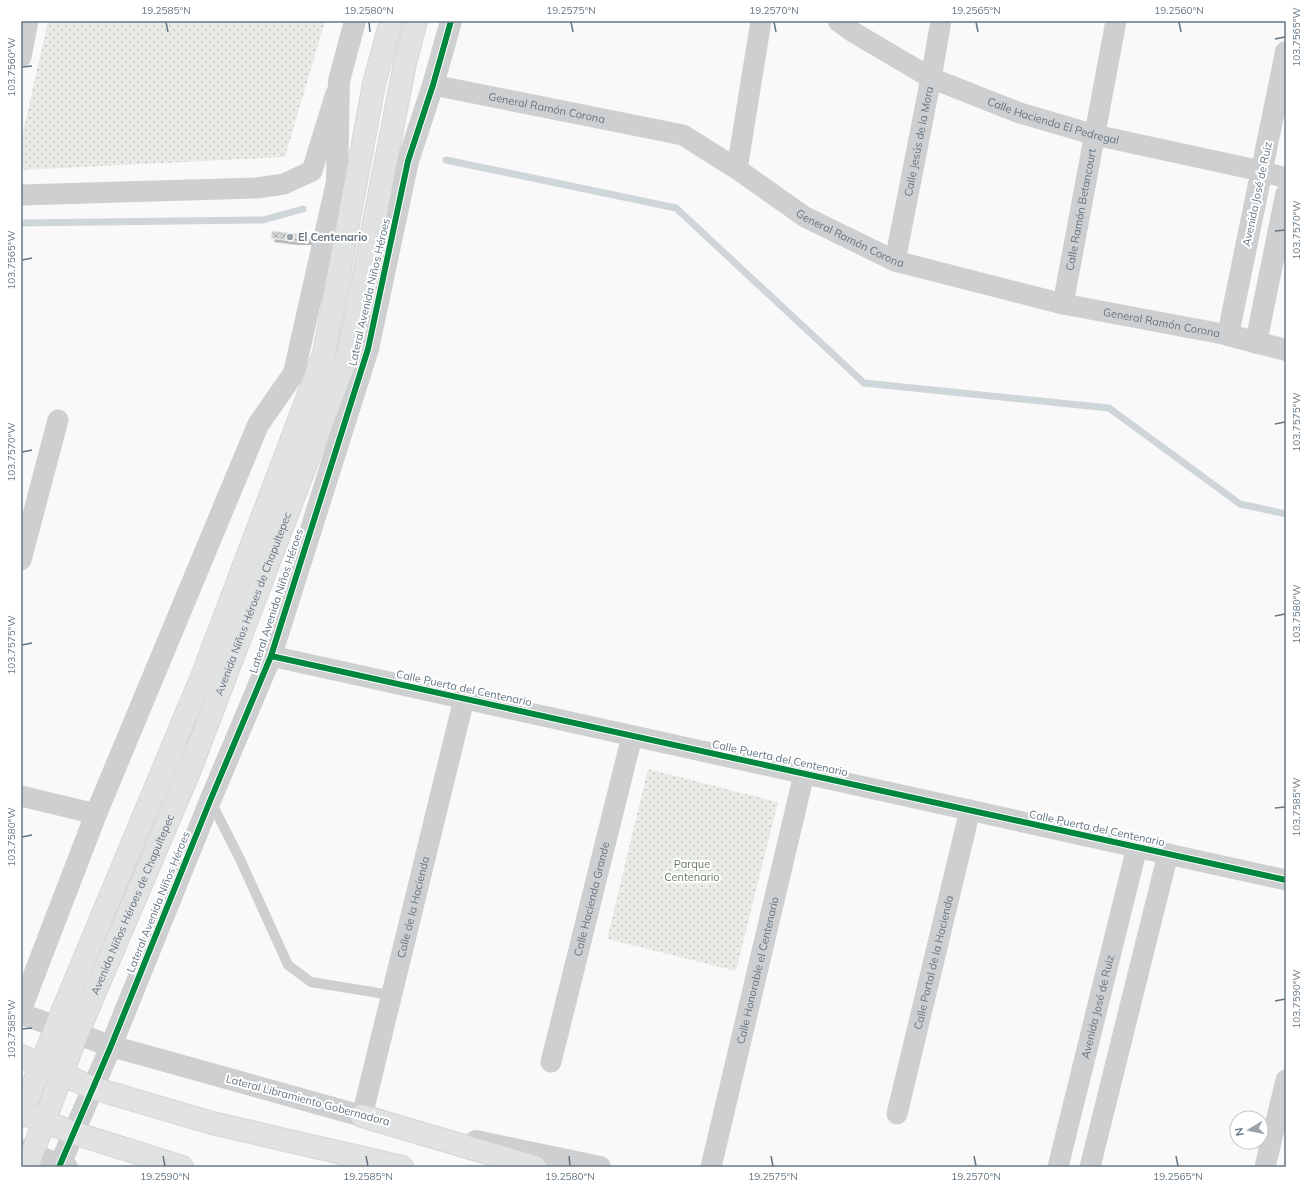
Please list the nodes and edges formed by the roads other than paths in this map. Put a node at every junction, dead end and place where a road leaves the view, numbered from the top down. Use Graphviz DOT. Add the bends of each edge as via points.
graph roads {
  1 [pos="28,21"];
  2 [pos="355,21"];
  3 [pos="391,21"];
  4 [pos="416,21"];
  5 [pos="451,21"];
  6 [pos="761,21"];
  7 [pos="838,21"];
  8 [pos="940,21"];
  9 [pos="1116,21"];
  10 [pos="1286,52"];
  11 [pos="21,57"];
  12 [pos="931,78"];
  13 [pos="339,81"];
  14 [pos="433,85"];
  15 [pos="1095,135"];
  16 [pos="736,169"];
  17 [pos="1262,171"];
  18 [pos="1286,178"];
  19 [pos="21,195"];
  20 [pos="1286,195"];
  21 [pos="895,261"];
  22 [pos="1062,304"];
  23 [pos="1228,335"];
  24 [pos="1256,343"];
  25 [pos="1286,350"];
  26 [pos="58,420"];
  27 [pos="21,560"];
  28 [pos="270,656"];
  29 [pos="464,699"];
  30 [pos="632,736"];
  31 [pos="804,774"];
  32 [pos="21,796"];
  33 [pos="210,801"];
  34 [pos="970,810"];
  35 [pos="96,814"];
  36 [pos="1137,847"];
  37 [pos="1168,854"];
  38 [pos="1286,880"];
  39 [pos="391,996"];
  40 [pos="21,1009"];
  41 [pos="21,1014"];
  42 [pos="56,1027"];
  43 [pos="77,1034"];
  44 [pos="111,1046"];
  45 [pos="21,1056"];
  46 [pos="551,1062"];
  47 [pos="41,1065"];
  48 [pos="62,1074"];
  49 [pos="1286,1080"];
  50 [pos="93,1088"];
  51 [pos="21,1113"];
  52 [pos="897,1114"];
  53 [pos="362,1116"];
  54 [pos="45,1121"];
  55 [pos="74,1133"];
  56 [pos="27,1157"];
  57 [pos="62,1166"];
  58 [pos="182,1167"];
  59 [pos="402,1167"];
  60 [pos="535,1167"];
  61 [pos="600,1167"];
  62 [pos="711,1167"];
  63 [pos="1058,1167"];
  64 [pos="1090,1167"];
  65 [pos="1265,1167"];
  1 -- 11 [label="street"];
  2 -- 13 [label="street"];
  3 -- 42 [label="main road, Avenida Niños Héroes de Chapultepec" via="374,84 324,354 203,674"];
  4 -- 43 [label="main road, Avenida Niños Héroes de Chapultepec" via="405,63 349,352 189,772"];
  5 -- 14 [label="street, Lateral Avenida Niños Héroes"];
  6 -- 16 [label="street"];
  7 -- 12 [label="street, Calle Hacienda El Pedregal"];
  8 -- 12 [label="street, Calle Jesús de la Mora"];
  9 -- 15 [label="street, Calle Ramón Betancourt"];
  10 -- 17 [label="street, Avenida José de Ruiz"];
  12 -- 15 [label="street, Calle Hacienda El Pedregal" via="1017,112"];
  12 -- 21 [label="street, Calle Jesús de la Mora"];
  13 -- 19 [label="street" via="312,171 284,184 257,188"];
  13 -- 35 [label="street" via="337,182 294,373 258,425"];
  14 -- 16 [label="street, General Ramón Corona" via="683,135"];
  14 -- 28 [label="street, Lateral Avenida Niños Héroes" via="408,161 368,349"];
  15 -- 17 [label="street, Calle Hacienda El Pedregal"];
  15 -- 22 [label="street, Calle Ramón Betancourt"];
  16 -- 21 [label="street, General Ramón Corona" via="805,217"];
  17 -- 18 [label="street, Calle Hacienda El Pedregal"];
  17 -- 23 [label="street, Avenida José de Ruiz"];
  20 -- 24 [label="street"];
  21 -- 22 [label="street, General Ramón Corona"];
  22 -- 23 [label="street, General Ramón Corona"];
  23 -- 24 [label="street, General Ramón Corona"];
  24 -- 25 [label="street, General Ramón Corona"];
  26 -- 27 [label="street"];
  28 -- 29 [label="street, Calle Puerta del Centenario"];
  28 -- 33 [label="street, Lateral Avenida Niños Héroes"];
  29 -- 30 [label="street, Calle Puerta del Centenario"];
  29 -- 39 [label="street, Calle de la Hacienda"];
  30 -- 31 [label="street, Calle Puerta del Centenario"];
  30 -- 46 [label="street, Calle Hacienda Grande"];
  31 -- 34 [label="street, Calle Puerta del Centenario"];
  31 -- 62 [label="street, Calle Honorable el Centenario"];
  32 -- 35 [label="street"];
  33 -- 39 [label="lane" via="240,859 288,965 310,982"];
  33 -- 44 [label="street, Lateral Avenida Niños Héroes"];
  34 -- 36 [label="street, Calle Puerta del Centenario"];
  34 -- 52 [label="street, Calle Portal de la Hacienda"];
  35 -- 40 [label="street"];
  36 -- 37 [label="street, Calle Puerta del Centenario"];
  36 -- 63 [label="street, Avenida José de Ruiz"];
  37 -- 38 [label="street, Calle Puerta del Centenario"];
  37 -- 64 [label="street"];
  39 -- 53 [label="street, Calle de la Hacienda"];
  41 -- 42 [label="street, Lateral Libramiento Gobernadora"];
  42 -- 43 [label="street, Lateral Libramiento Gobernadora"];
  42 -- 47 [label="main road, Avenida Niños Héroes de Chapultepec"];
  43 -- 44 [label="street, Lateral Libramiento Gobernadora"];
  43 -- 48 [label="main road, Avenida Niños Héroes de Chapultepec"];
  44 -- 50 [label="street, Lateral Avenida Niños Héroes"];
  44 -- 53 [label="street, Lateral Libramiento Gobernadora"];
  45 -- 47 [label="main road"];
  47 -- 48 [label="main road"];
  47 -- 51 [label="main road, Avenida Niños Héroes de Chapultepec"];
  48 -- 50 [label="main road"];
  48 -- 54 [label="main road, Avenida Niños Héroes de Chapultepec"];
  49 -- 65 [label="street"];
  50 -- 55 [label="street, Lateral Avenida Niños Héroes"];
  50 -- 59 [label="main road" via="212,1123"];
  51 -- 54 [label="main road"];
  53 -- 60 [label="main road"];
  53 -- 61 [label="street, Lateral Libramiento Gobernadora"];
  54 -- 55 [label="main road"];
  54 -- 56 [label="main road, Avenida Niños Héroes de Chapultepec"];
  55 -- 57 [label="street, Lateral Avenida Niños Héroes"];
  55 -- 58 [label="main road"];
  56 -- 57 [label="street"];
}
